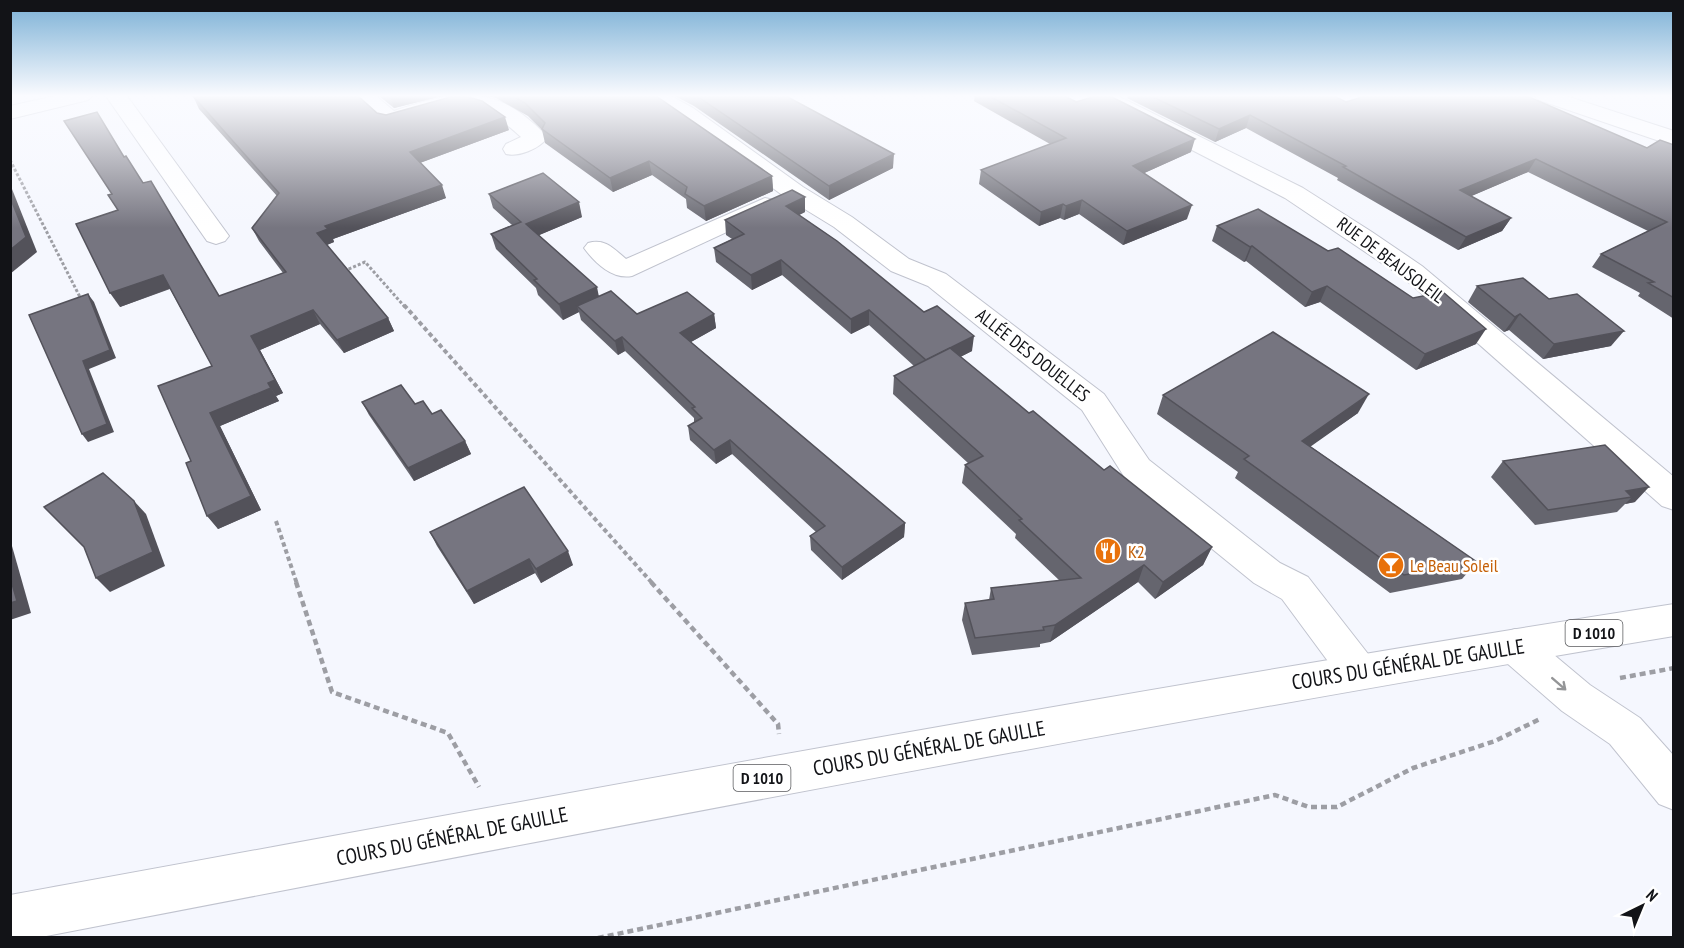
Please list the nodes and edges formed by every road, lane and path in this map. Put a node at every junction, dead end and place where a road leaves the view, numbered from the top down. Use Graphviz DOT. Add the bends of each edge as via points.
graph roads {
  1 [pos="148,140"];
  2 [pos="532,140"];
  3 [pos="723,140"];
  4 [pos="1190,140"];
  5 [pos="514,149"];
  6 [pos="10,160"];
  7 [pos="794,192"];
  8 [pos="216,236"];
  9 [pos="597,248"];
  10 [pos="343,271"];
  11 [pos="86,308"];
  12 [pos="1674,497"];
  13 [pos="276,522"];
  14 [pos="1674,620"];
  15 [pos="1515,646"];
  16 [pos="1674,668"];
  17 [pos="1358,671"];
  18 [pos="1576,698"];
  19 [pos="782,774"];
  20 [pos="1674,789"];
  21 [pos="502,827"];
  22 [pos="10,919"];
  23 [pos="598,938"];
  1 -- 8 [label="street"];
  2 -- 5 [label="street"];
  3 -- 7 [label="street, ALLÉE DES DOUELLES"];
  4 -- 12 [label="street, RUE DE BEAUSOLEIL" via="1294,193 1413,272"];
  6 -- 11 [label="path"];
  7 -- 9 [label="street" via="623,270"];
  7 -- 17 [label="street, ALLÉE DES DOUELLES" via="843,222 900,265 937,280 1093,402 1137,469 1267,573 1295,588"];
  10 -- 19 [label="path" via="365,262 778,724"];
  13 -- 21 [label="path" via="332,692 448,733"];
  14 -- 15 [label="street, COURS DU GÉNÉRAL DE GAULLE / D 1010"];
  15 -- 17 [label="street, COURS DU GÉNÉRAL DE GAULLE / D 1010"];
  15 -- 18 [label="street, one-way"];
  16 -- 18 [label="path" via="1605,681"];
  17 -- 19 [label="street, COURS DU GÉNÉRAL DE GAULLE / D 1010"];
  18 -- 20 [label="street" via="1625,731"];
  18 -- 23 [label="path" via="1495,741 1413,768 1337,807 1309,807 1275,795"];
  19 -- 21 [label="street, COURS DU GÉNÉRAL DE GAULLE / D 1010"];
  21 -- 22 [label="street, COURS DU GÉNÉRAL DE GAULLE / D 1010"];
}
